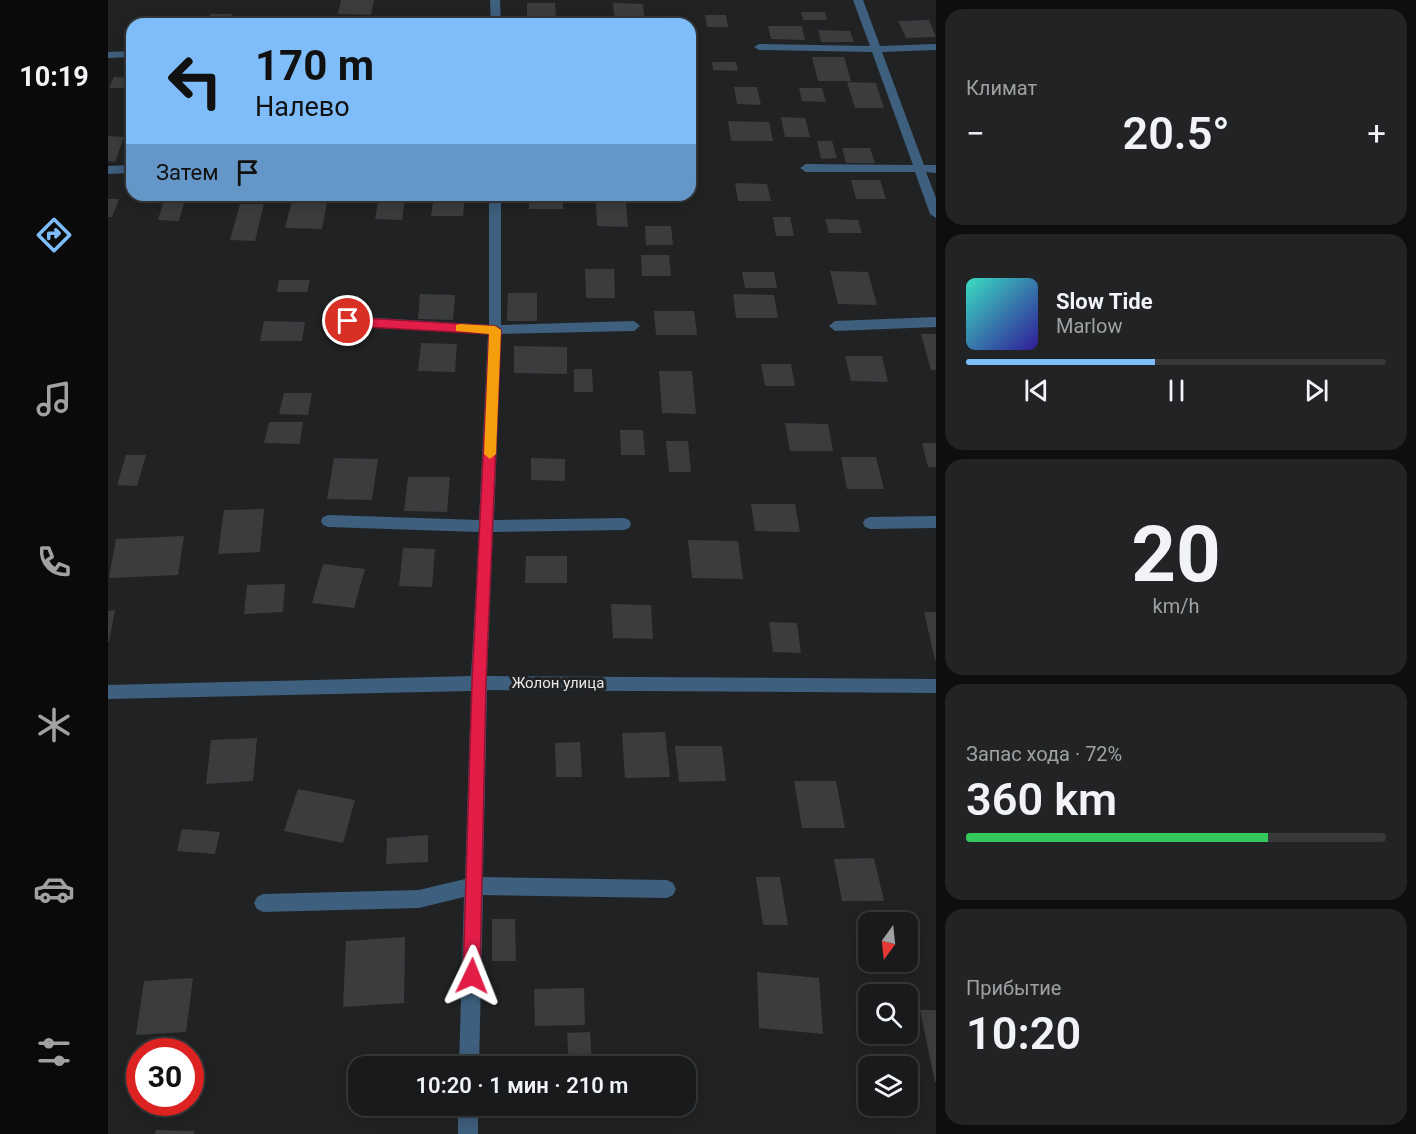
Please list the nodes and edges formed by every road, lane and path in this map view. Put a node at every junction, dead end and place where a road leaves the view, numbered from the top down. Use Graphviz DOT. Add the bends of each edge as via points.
graph roads {
  1 [pos="495,0"];
  2 [pos="858,0"];
  3 [pos="496,18"];
  4 [pos="759,47"];
  5 [pos="936,47"];
  6 [pos="876,49"];
  7 [pos="126,54"];
  8 [pos="108,55"];
  9 [pos="806,168"];
  10 [pos="919,168"];
  11 [pos="126,169"];
  12 [pos="936,169"];
  13 [pos="108,170"];
  14 [pos="495,201"];
  15 [pos="936,214"];
  16 [pos="348,321"];
  17 [pos="936,322"];
  18 [pos="634,326"];
  19 [pos="835,326"];
  20 [pos="495,330"];
  21 [pos="328,521"];
  22 [pos="936,522"];
  23 [pos="870,523"];
  24 [pos="624,524"];
  25 [pos="487,526"];
  26 [pos="479,682"];
  27 [pos="936,686"];
  28 [pos="108,692"];
  29 [pos="474,886"];
  30 [pos="667,889"];
  31 [pos="263,903"];
  32 [pos="469,1056"];
  33 [pos="468,1116"];
  34 [pos="468,1134"];
  1 -- 3 [label="street"];
  2 -- 6 [label="street"];
  4 -- 6 [label="street"];
  5 -- 6 [label="street"];
  6 -- 10 [label="street"];
  7 -- 8 [label="street"];
  9 -- 10 [label="street"];
  10 -- 12 [label="street"];
  10 -- 15 [label="street"];
  11 -- 13 [label="street"];
  14 -- 20 [label="street"];
  16 -- 20 [label="street"];
  17 -- 19 [label="street"];
  18 -- 20 [label="street"];
  20 -- 25 [label="street"];
  21 -- 25 [label="street"];
  22 -- 23 [label="street"];
  24 -- 25 [label="street"];
  25 -- 26 [label="street"];
  26 -- 27 [label="street, Жолон улица"];
  26 -- 28 [label="street, Жолон улица"];
  26 -- 29 [label="street"];
  29 -- 30 [label="street"];
  29 -- 31 [label="street" via="419,899"];
  29 -- 32 [label="street"];
  33 -- 34 [label="street"];
}
